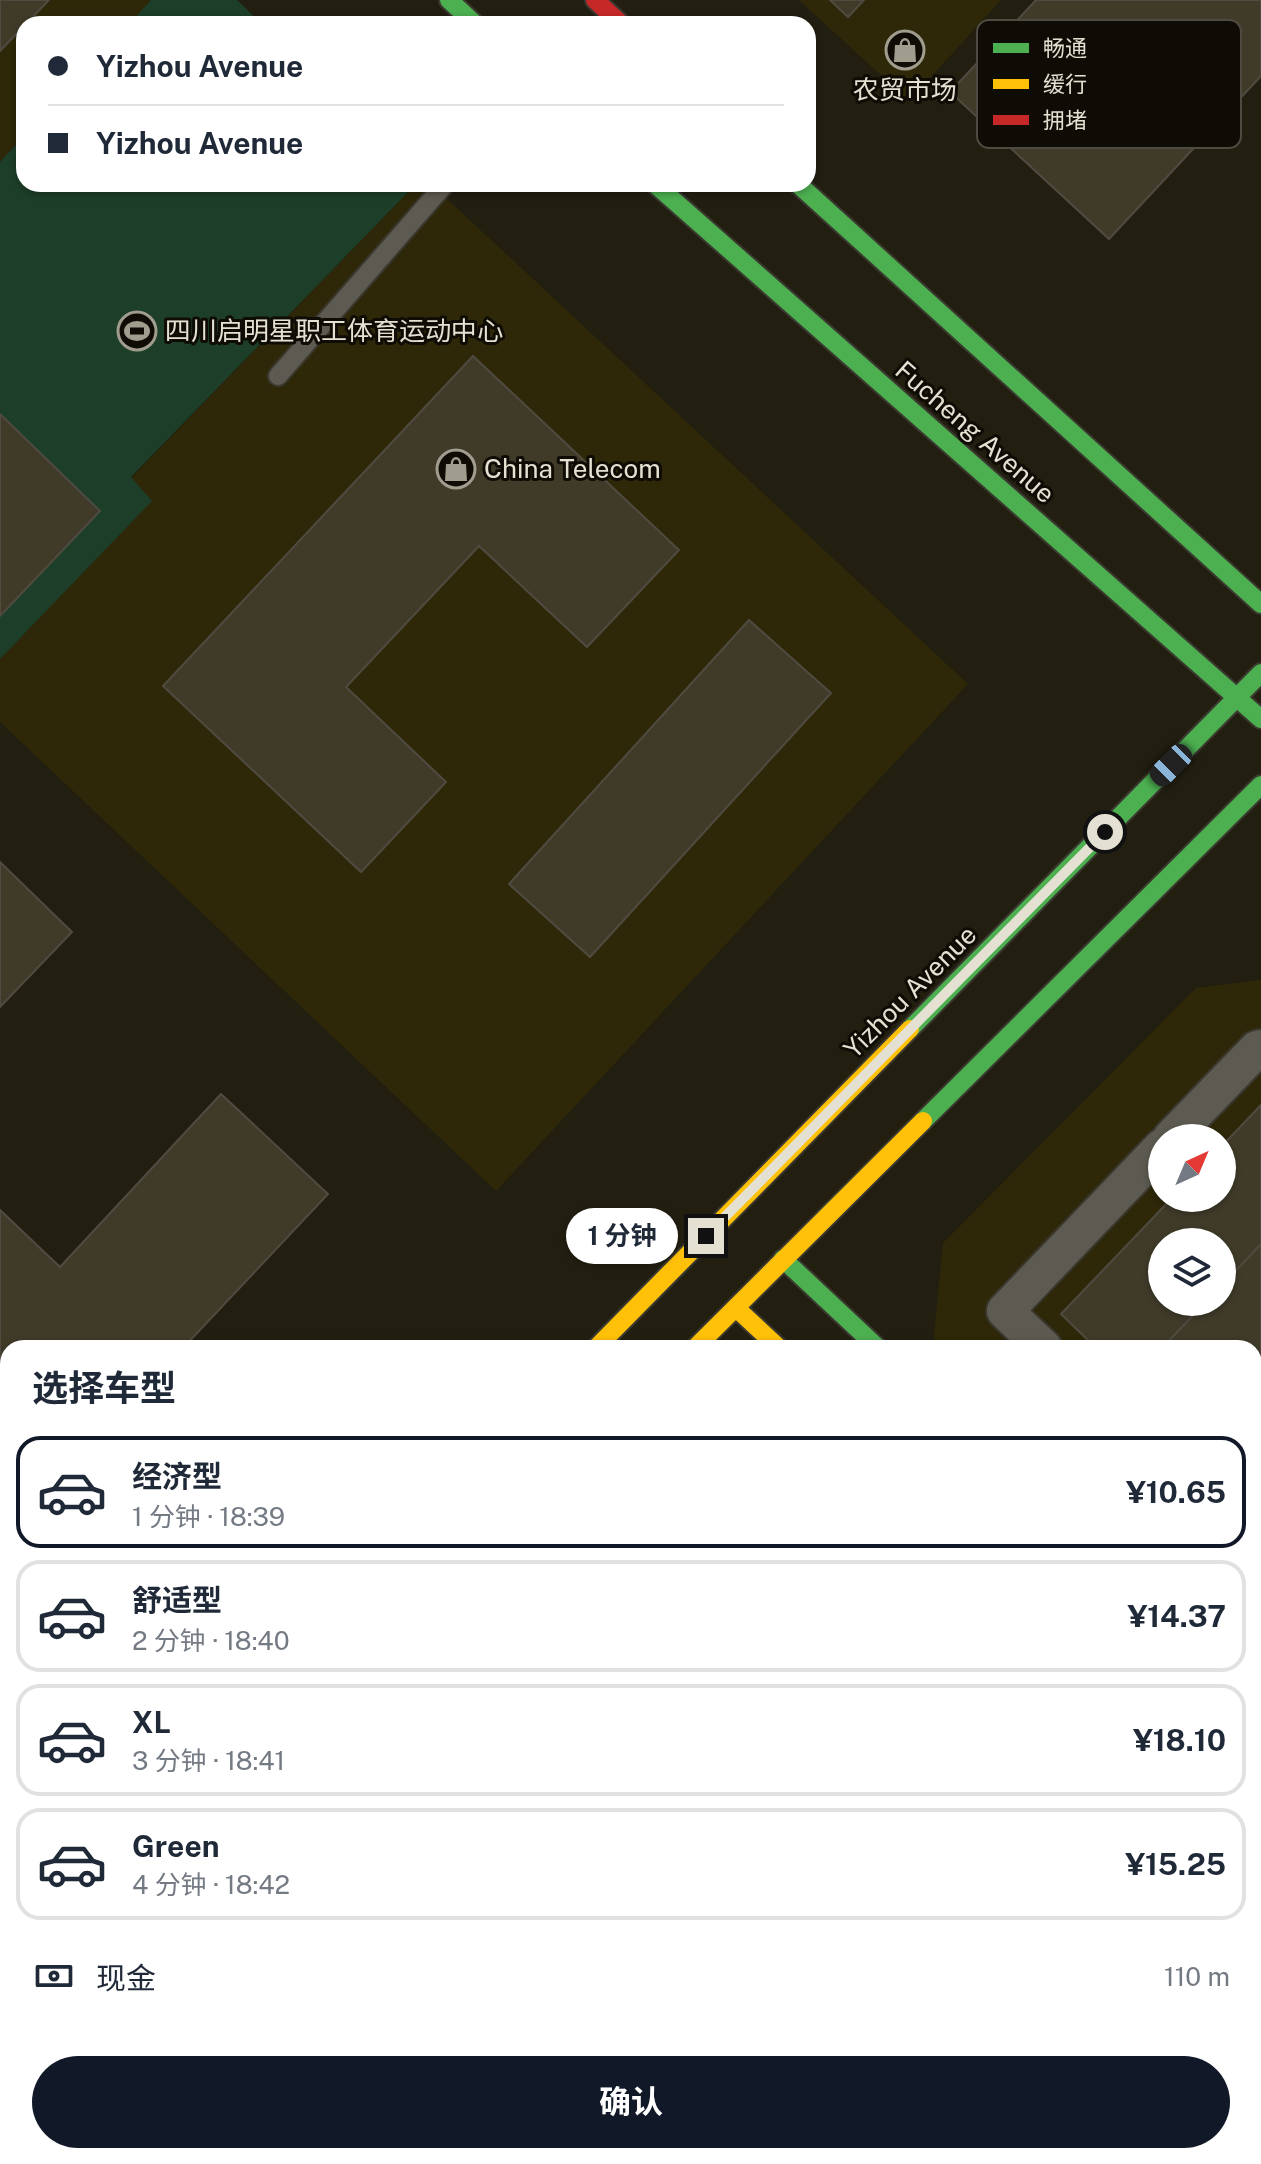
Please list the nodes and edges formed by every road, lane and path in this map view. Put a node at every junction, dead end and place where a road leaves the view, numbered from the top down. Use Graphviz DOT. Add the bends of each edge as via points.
graph roads {
  1 [pos="449,0"];
  2 [pos="595,0"];
  3 [pos="466,16"];
  4 [pos="612,16"];
  5 [pos="438,192"];
  6 [pos="664,192"];
  7 [pos="807,192"];
  8 [pos="278,376"];
  9 [pos="1261,604"];
  10 [pos="1261,673"];
  11 [pos="1237,698"];
  12 [pos="1261,719"];
  13 [pos="1261,785"];
  14 [pos="1261,1048"];
  15 [pos="1185,1124"];
  16 [pos="1148,1162"];
  17 [pos="783,1259"];
  18 [pos="736,1308"];
  19 [pos="604,1340"];
  20 [pos="703,1340"];
  21 [pos="770,1340"];
  22 [pos="869,1340"];
  23 [pos="1036,1340"];
  1 -- 3 [label="main road"];
  2 -- 4 [label="main road"];
  5 -- 8 [label="lane"];
  6 -- 11 [label="main road, Fucheng Avenue"];
  7 -- 9 [label="main road"];
  10 -- 11 [label="main road, Yizhou Avenue"];
  11 -- 12 [label="main road, Fucheng Avenue"];
  11 -- 19 [label="main road, Yizhou Avenue"];
  13 -- 17 [label="main road"];
  14 -- 15 [label="street"];
  16 -- 23 [label="street" via="1005,1311"];
  17 -- 18 [label="main road"];
  17 -- 22 [label="main road"];
  18 -- 20 [label="main road"];
  18 -- 21 [label="main road"];
}
